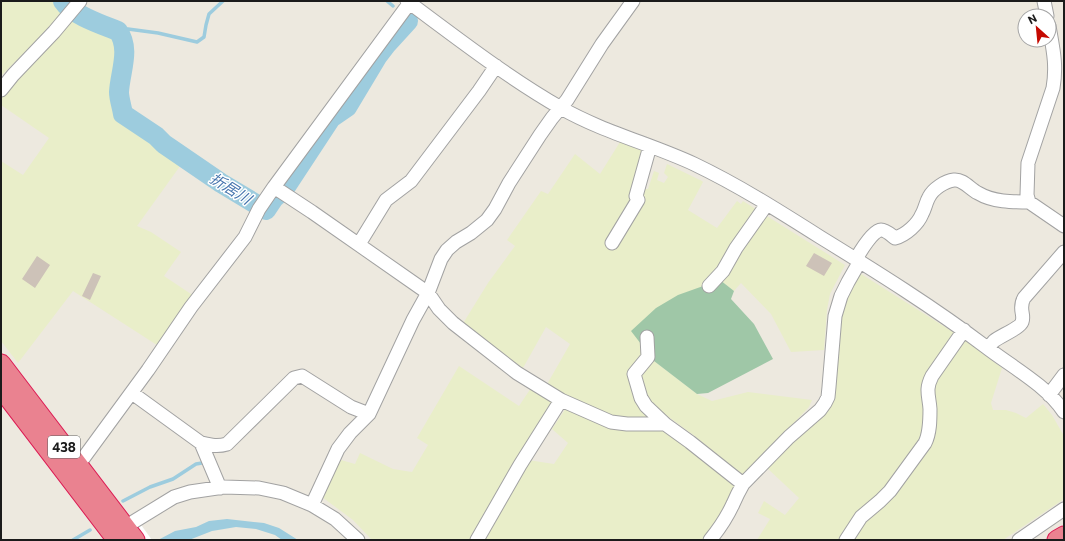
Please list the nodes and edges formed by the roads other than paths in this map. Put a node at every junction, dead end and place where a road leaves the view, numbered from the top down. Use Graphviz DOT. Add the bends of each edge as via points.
graph roads {
  1 [pos="633,1"];
  2 [pos="409,2"];
  3 [pos="75,7"];
  4 [pos="1053,48"];
  5 [pos="496,66"];
  6 [pos="1,90"];
  7 [pos="561,108"];
  8 [pos="650,146"];
  9 [pos="279,190"];
  10 [pos="1029,202"];
  11 [pos="768,204"];
  12 [pos="1064,226"];
  13 [pos="612,243"];
  14 [pos="359,244"];
  15 [pos="1064,252"];
  16 [pos="858,260"];
  17 [pos="709,286"];
  18 [pos="428,293"];
  19 [pos="964,330"];
  20 [pos="647,338"];
  21 [pos="988,348"];
  22 [pos="1,364"];
  23 [pos="1064,375"];
  24 [pos="1,388"];
  25 [pos="132,393"];
  26 [pos="1049,395"];
  27 [pos="561,400"];
  28 [pos="1064,412"];
  29 [pos="369,414"];
  30 [pos="665,424"];
  31 [pos="201,443"];
  32 [pos="74,472"];
  33 [pos="743,484"];
  34 [pos="220,488"];
  35 [pos="312,505"];
  36 [pos="1064,509"];
  37 [pos="120,536"];
  38 [pos="1064,536"];
  39 [pos="358,540"];
  40 [pos="477,540"];
  41 [pos="710,540"];
  42 [pos="846,540"];
  43 [pos="1019,540"];
  44 [pos="1058,540"];
  1 -- 7 [label="street"];
  2 -- 5 [label="street"];
  2 -- 9 [label="street"];
  3 -- 6 [label="street"];
  4 -- 10 [label="street" via="1055,61 1053,88 1028,163"];
  5 -- 7 [label="street"];
  5 -- 14 [label="street" via="411,181 386,200"];
  7 -- 8 [label="street" via="584,120"];
  7 -- 18 [label="street" via="540,134 487,220 447,250"];
  8 -- 11 [label="street" via="694,164"];
  8 -- 13 [label="street" via="636,196 638,200"];
  9 -- 14 [label="street"];
  9 -- 25 [label="street" via="260,207 245,237 191,307"];
  10 -- 12 [label="street"];
  10 -- 16 [label="street" via="988,197 962,181 947,182 933,190 922,216 907,233 895,238 880,230 873,235"];
  11 -- 16 [label="street"];
  11 -- 17 [label="street" via="736,248 723,271"];
  14 -- 18 [label="street"];
  15 -- 21 [label="street" via="1021,302 1022,322 1019,326 1002,335"];
  16 -- 19 [label="street"];
  16 -- 33 [label="street" via="841,296 835,316 828,397 825,403"];
  18 -- 27 [label="street" via="452,323 517,373"];
  18 -- 29 [label="street"];
  19 -- 21 [label="street"];
  19 -- 42 [label="street" via="929,382 929,436 890,491 862,517"];
  20 -- 30 [label="street" via="648,357 634,374 641,398"];
  21 -- 26 [label="street"];
  22 -- 32 [label="highway, 438"];
  23 -- 26 [label="street"];
  24 -- 32 [label="highway, 438"];
  25 -- 31 [label="street"];
  25 -- 32 [label="street"];
  26 -- 28 [label="street"];
  27 -- 30 [label="street" via="610,422"];
  27 -- 40 [label="street"];
  29 -- 31 [label="street" via="351,407 299,376 227,444 211,446"];
  29 -- 35 [label="street" via="338,449"];
  30 -- 33 [label="street"];
  31 -- 34 [label="street"];
  32 -- 37 [label="highway, 438"];
  33 -- 41 [label="street"];
  34 -- 35 [label="street" via="259,488 283,493"];
  34 -- 37 [label="street" via="174,497"];
  35 -- 39 [label="street" via="335,519"];
  36 -- 43 [label="street"];
  38 -- 44 [label="highway"];
}
